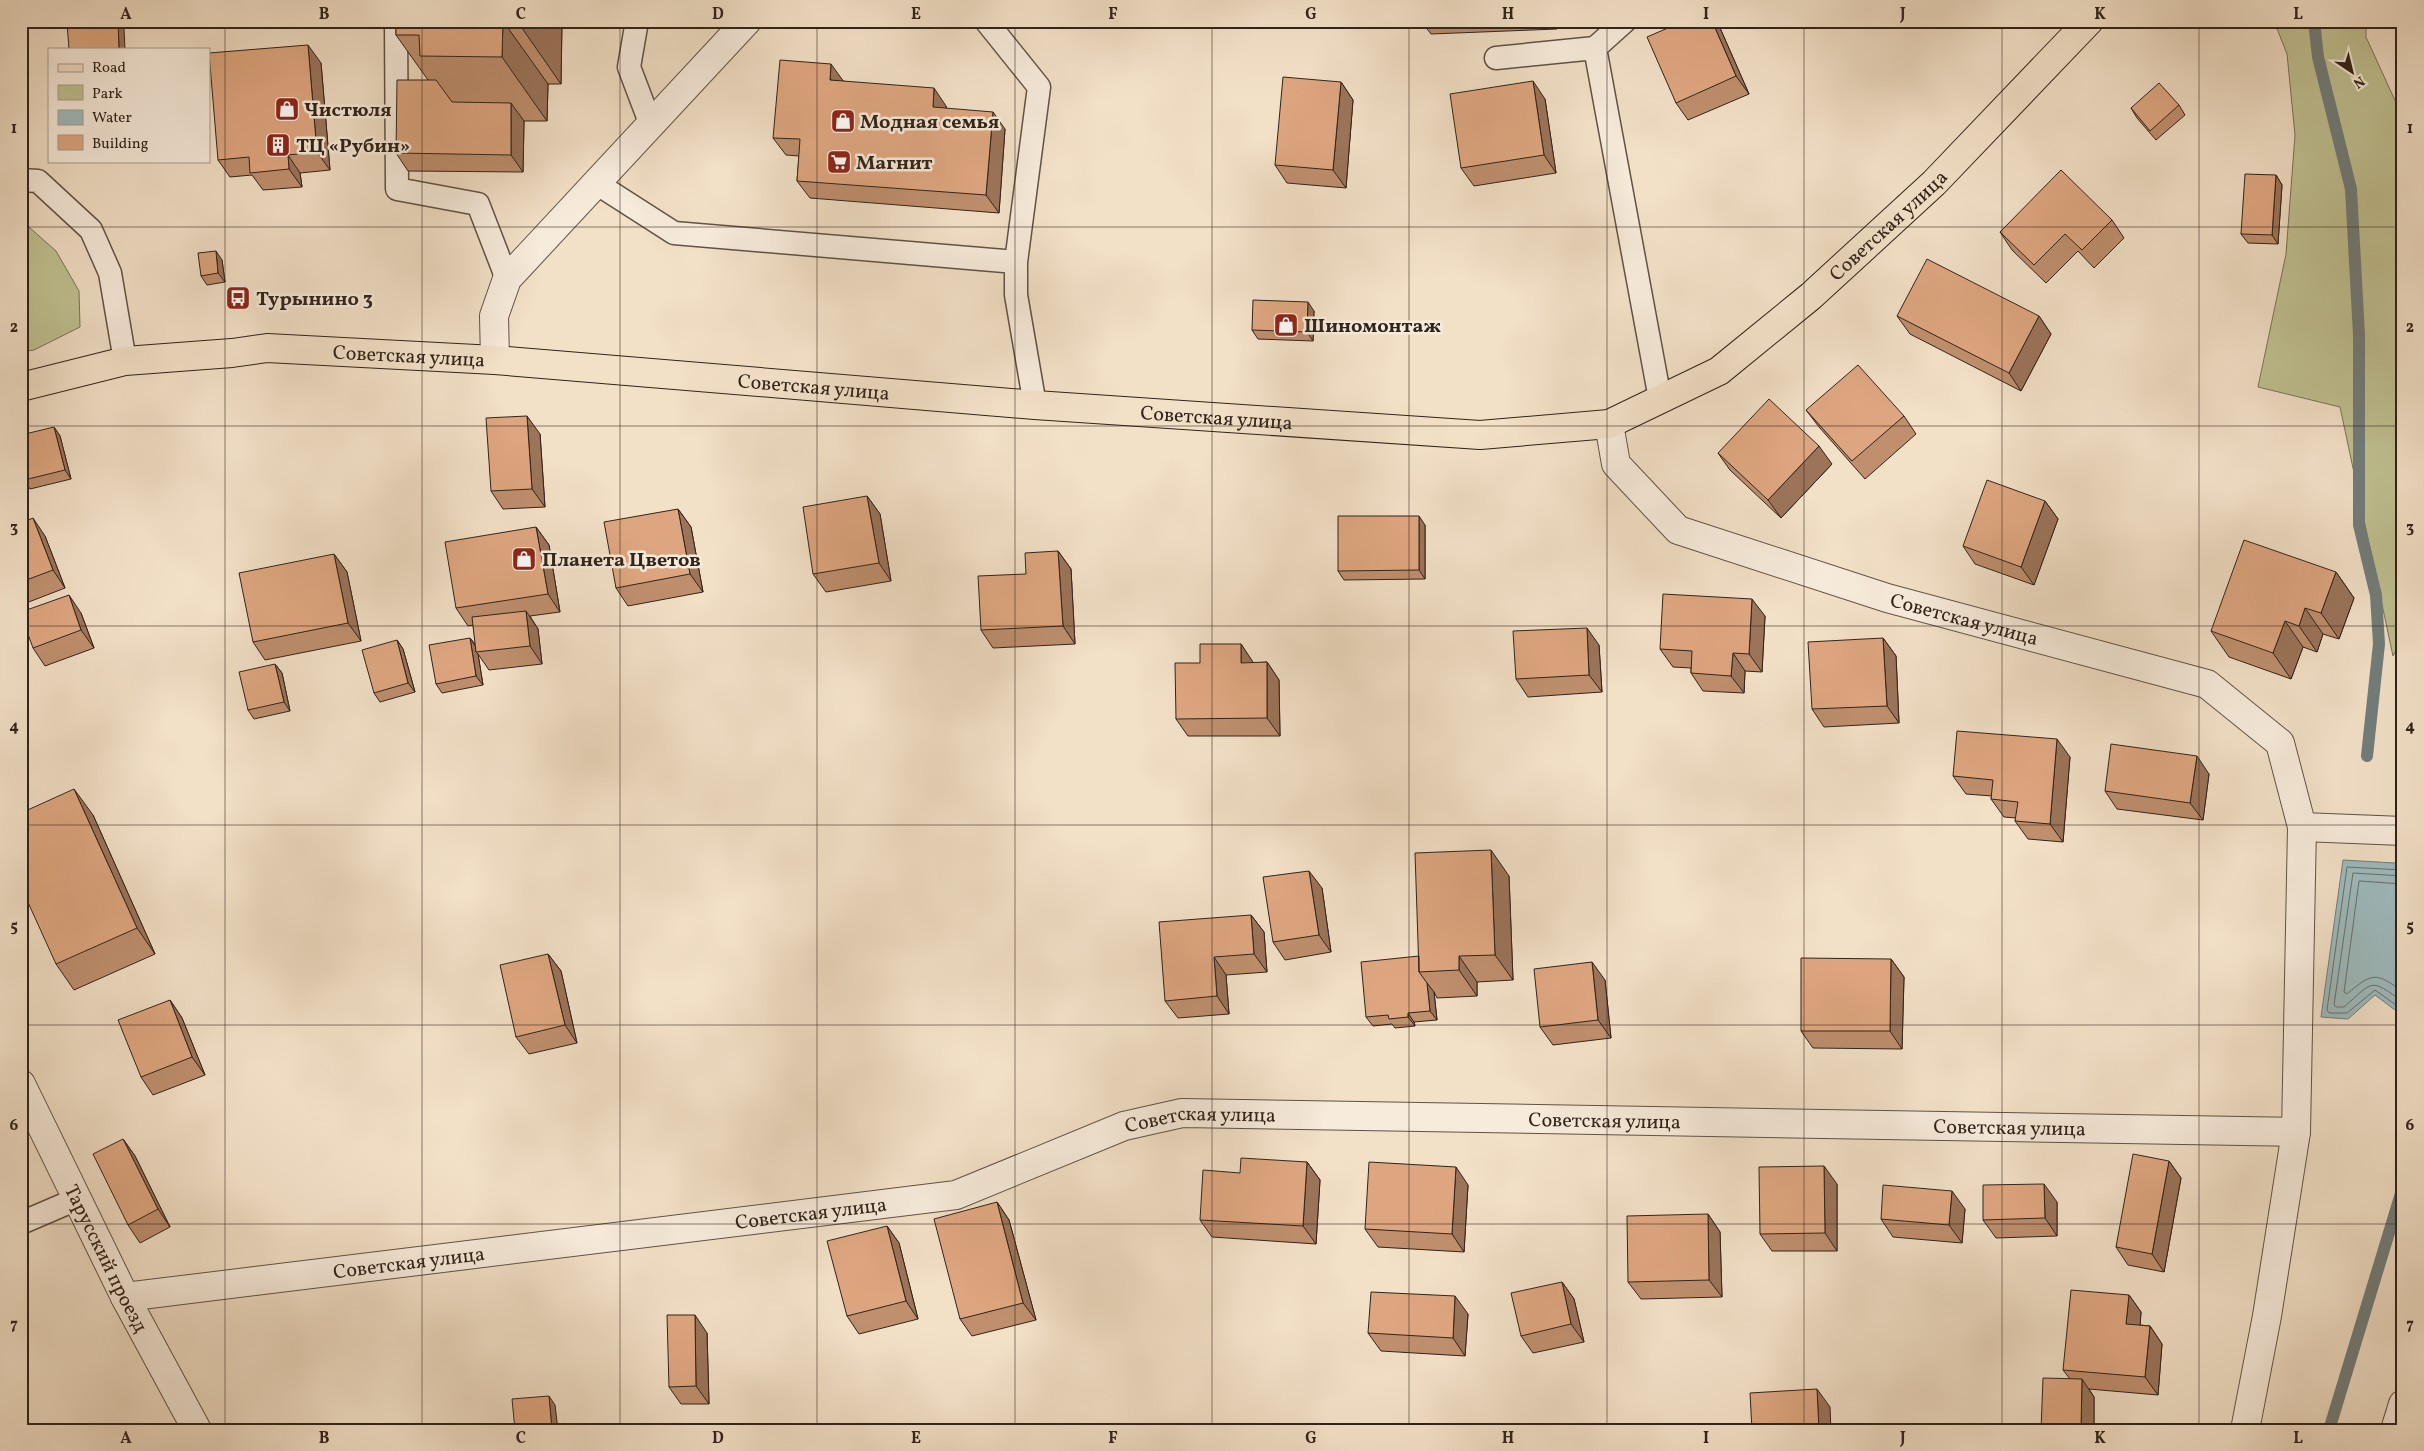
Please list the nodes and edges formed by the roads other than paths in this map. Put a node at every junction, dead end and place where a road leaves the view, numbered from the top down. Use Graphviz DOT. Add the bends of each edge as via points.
graph roads {
  1 [pos="396,21"];
  2 [pos="637,21"];
  3 [pos="747,21"];
  4 [pos="986,21"];
  5 [pos="1625,21"];
  6 [pos="2077,26"];
  7 [pos="1595,48"];
  8 [pos="1496,58"];
  9 [pos="651,125"];
  10 [pos="21,180"];
  11 [pos="596,183"];
  12 [pos="1016,262"];
  13 [pos="507,279"];
  14 [pos="495,360"];
  15 [pos="125,361"];
  16 [pos="21,387"];
  17 [pos="1660,400"];
  18 [pos="1034,406"];
  19 [pos="1609,424"];
  20 [pos="2302,827"];
  21 [pos="2403,831"];
  22 [pos="21,1084"];
  23 [pos="2296,1132"];
  24 [pos="78,1199"];
  25 [pos="21,1223"];
  26 [pos="125,1297"];
  27 [pos="2403,1404"];
  28 [pos="197,1430"];
  29 [pos="2245,1430"];
  30 [pos="2395,1430"];
  1 -- 13 [label="lane" via="397,190 478,204"];
  2 -- 9 [label="lane" via="629,67"];
  3 -- 9 [label="street"];
  4 -- 12 [label="lane" via="1039,87"];
  5 -- 7 [label="lane"];
  6 -- 17 [label="main road, Советская улица" via="1934,183 1811,296 1719,371"];
  7 -- 8 [label="lane"];
  7 -- 17 [label="lane"];
  9 -- 11 [label="street"];
  10 -- 15 [label="lane" via="38,181 91,230 110,273"];
  11 -- 12 [label="lane" via="674,233"];
  11 -- 13 [label="street"];
  12 -- 18 [label="lane" via="1016,295"];
  13 -- 14 [label="street" via="494,316"];
  14 -- 15 [label="main road, Советская улица" via="267,348"];
  14 -- 18 [label="main road, Советская улица"];
  15 -- 16 [label="main road, Советская улица"];
  17 -- 19 [label="main road, Советская улица"];
  18 -- 19 [label="main road, Советская улица" via="1480,435"];
  19 -- 20 [label="street, Советская улица" via="1616,464 1678,530 1887,598 2207,684 2280,742"];
  20 -- 21 [label="street"];
  20 -- 23 [label="street, Советская улица"];
  22 -- 24 [label="street, Тарусский проезд"];
  23 -- 26 [label="street, Советская улица" via="1182,1113 1124,1126 956,1195"];
  23 -- 29 [label="street, Советская улица"];
  24 -- 25 [label="lane"];
  24 -- 26 [label="street, Тарусский проезд"];
  26 -- 28 [label="street, Тарусский проезд"];
  27 -- 30 [label="street"];
}
